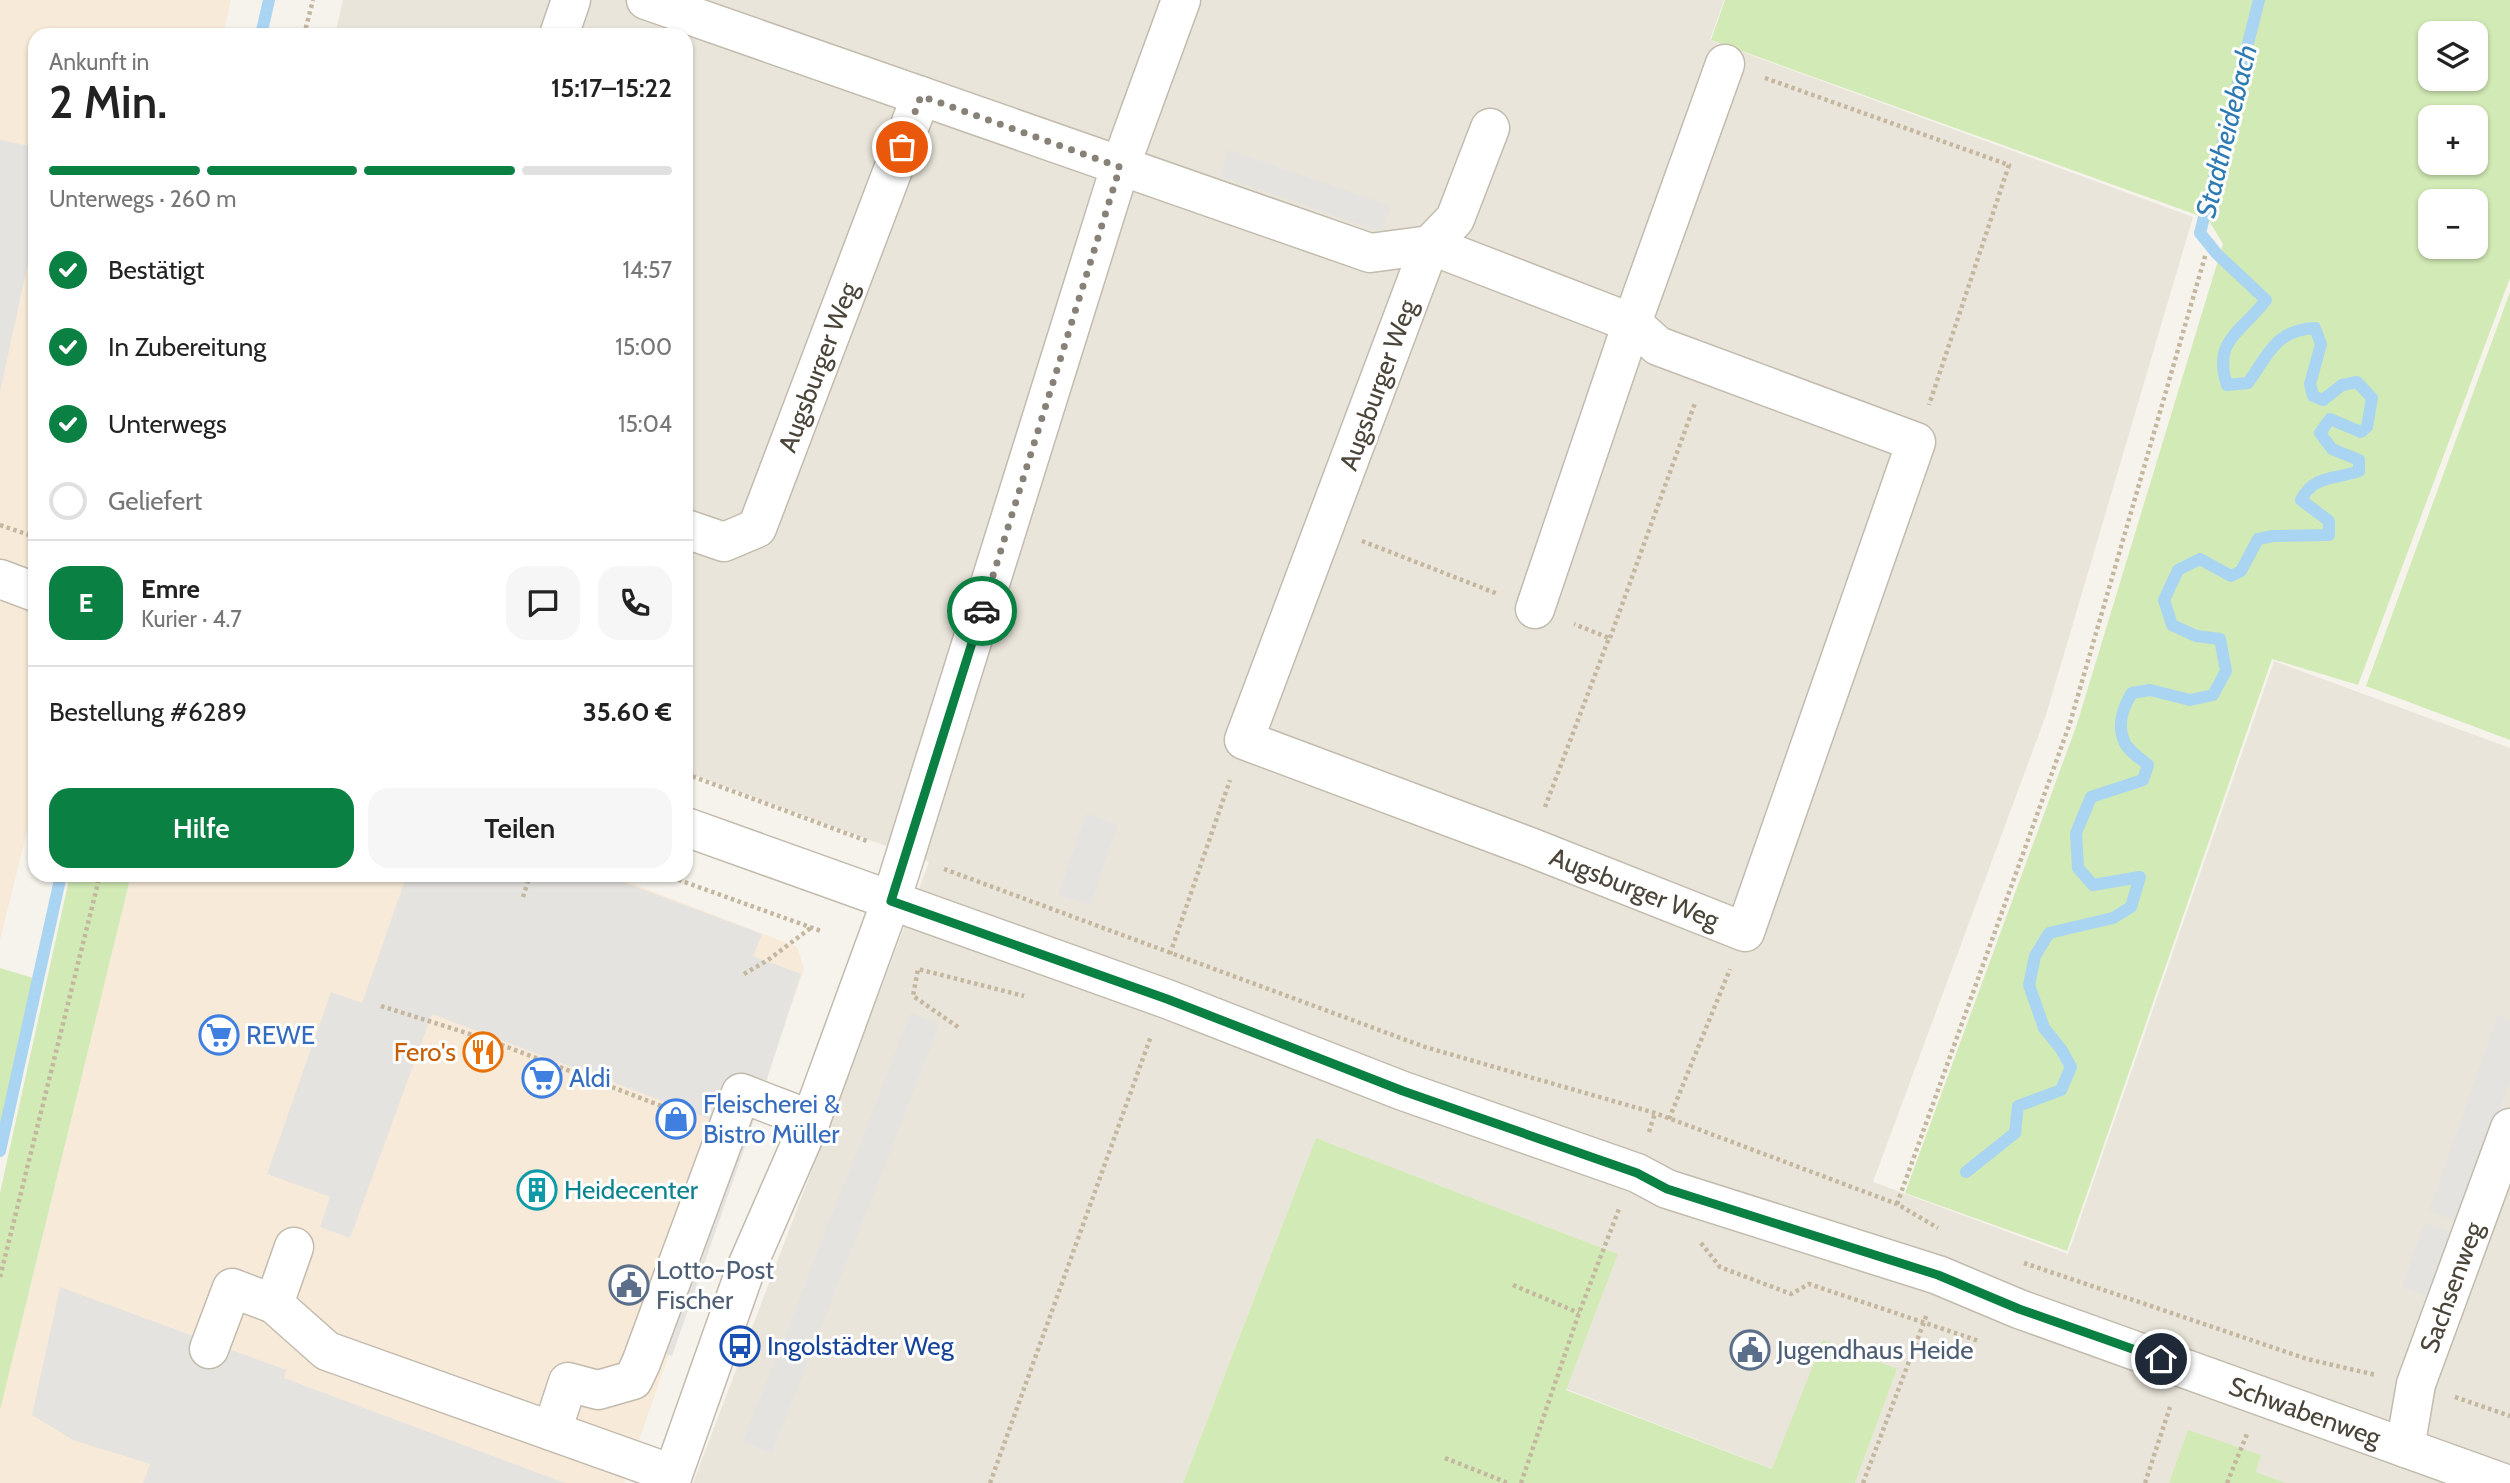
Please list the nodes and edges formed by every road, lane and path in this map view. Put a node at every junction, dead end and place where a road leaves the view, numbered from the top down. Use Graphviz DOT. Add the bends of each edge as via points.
graph roads {
  1 [pos="313,0"];
  2 [pos="571,0"];
  3 [pos="646,0"];
  4 [pos="1181,0"];
  5 [pos="306,28"];
  6 [pos="561,28"];
  7 [pos="1725,64"];
  8 [pos="921,96"];
  9 [pos="1490,128"];
  10 [pos="1120,167"];
  11 [pos="1430,245"];
  12 [pos="2206,253"];
  13 [pos="1632,323"];
  14 [pos="1708,366"];
  15 [pos="1916,442"];
  16 [pos="0,525"];
  17 [pos="1325,527"];
  18 [pos="693,531"];
  19 [pos="28,535"];
  20 [pos="0,579"];
  21 [pos="28,589"];
  22 [pos="1535,609"];
  23 [pos="1609,638"];
  24 [pos="1244,740"];
  25 [pos="693,777"];
  26 [pos="693,830"];
  27 [pos="1530,848"];
  28 [pos="906,855"];
  29 [pos="98,882"];
  30 [pos="528,882"];
  31 [pos="685,882"];
  32 [pos="523,897"];
  33 [pos="891,901"];
  34 [pos="812,927"];
  35 [pos="821,931"];
  36 [pos="1745,932"];
  37 [pos="1170,952"];
  38 [pos="918,968"];
  39 [pos="744,974"];
  40 [pos="1167,999"];
  41 [pos="381,1006"];
  42 [pos="958,1027"];
  43 [pos="1655,1113"];
  44 [pos="1669,1119"];
  45 [pos="811,1120"];
  46 [pos="2510,1128"];
  47 [pos="727,1131"];
  48 [pos="1637,1173"];
  49 [pos="1897,1204"];
  50 [pos="1948,1234"];
  51 [pos="293,1247"];
  52 [pos="2023,1262"];
  53 [pos="1938,1275"];
  54 [pos="0,1276"];
  55 [pos="1513,1285"];
  56 [pos="274,1304"];
  57 [pos="1579,1312"];
  58 [pos="209,1349"];
  59 [pos="2184,1368"];
  60 [pos="2416,1384"];
  61 [pos="2510,1416"];
  62 [pos="2248,1430"];
  63 [pos="552,1431"];
  64 [pos="2405,1448"];
  65 [pos="1446,1458"];
  66 [pos="671,1479"];
  67 [pos="990,1483"];
  68 [pos="1508,1483"];
  69 [pos="1521,1483"];
  70 [pos="1863,1483"];
  71 [pos="2145,1483"];
  72 [pos="2227,1483"];
  73 [pos="2503,1483"];
  1 -- 5 [label="path"];
  2 -- 6 [label="street"];
  3 -- 8 [label="street"];
  4 -- 10 [label="street"];
  7 -- 13 [label="street"];
  7 -- 15 [label="path" via="2009,165"];
  8 -- 10 [label="street"];
  8 -- 18 [label="street, Augsburger Weg" via="757,528 724,542"];
  9 -- 11 [label="street, Augsburger Weg" via="1455,219"];
  10 -- 11 [label="street" via="1370,253"];
  10 -- 28 [label="street"];
  11 -- 13 [label="street"];
  11 -- 17 [label="street, Augsburger Weg"];
  12 -- 49 [label="path" via="2070,723"];
  13 -- 14 [label="street" via="1658,346"];
  13 -- 22 [label="street"];
  14 -- 15 [label="street"];
  14 -- 23 [label="path"];
  15 -- 36 [label="street, Augsburger Weg"];
  16 -- 19 [label="path"];
  17 -- 22 [label="path"];
  17 -- 24 [label="street, Augsburger Weg"];
  20 -- 21 [label="street"];
  22 -- 23 [label="path"];
  23 -- 27 [label="path"];
  24 -- 27 [label="street, Augsburger Weg"];
  24 -- 37 [label="path"];
  25 -- 28 [label="path"];
  26 -- 33 [label="street, Schwabenweg"];
  27 -- 36 [label="street, Augsburger Weg"];
  28 -- 33 [label="street"];
  28 -- 37 [label="path"];
  29 -- 54 [label="path"];
  30 -- 32 [label="path"];
  31 -- 34 [label="path"];
  33 -- 40 [label="street, Schwabenweg"];
  33 -- 45 [label="street"];
  34 -- 35 [label="path"];
  34 -- 39 [label="path"];
  36 -- 44 [label="path"];
  37 -- 40 [label="path"];
  37 -- 43 [label="path" via="1425,1047"];
  38 -- 42 [label="path" via="914,996"];
  40 -- 48 [label="street, Schwabenweg" via="1403,1091"];
  40 -- 67 [label="path"];
  41 -- 47 [label="path" via="489,1040"];
  43 -- 44 [label="path"];
  43 -- 48 [label="path"];
  44 -- 49 [label="path"];
  45 -- 47 [label="street" via="741,1093"];
  45 -- 66 [label="street" via="744,1271"];
  46 -- 60 [label="street, Sachsenweg"];
  47 -- 63 [label="street" via="633,1380 598,1390 568,1382"];
  48 -- 53 [label="street, Schwabenweg" via="1667,1189"];
  48 -- 57 [label="path"];
  49 -- 50 [label="path"];
  51 -- 56 [label="street"];
  52 -- 60 [label="path" via="2306,1359"];
  53 -- 59 [label="street, Schwabenweg"];
  53 -- 70 [label="path"];
  55 -- 57 [label="path"];
  56 -- 58 [label="street" via="232,1289"];
  56 -- 63 [label="street" via="327,1351"];
  57 -- 69 [label="path"];
  59 -- 64 [label="street, Schwabenweg"];
  59 -- 71 [label="path"];
  60 -- 61 [label="path"];
  60 -- 64 [label="street, Sachsenweg"];
  62 -- 72 [label="path"];
  63 -- 66 [label="street"];
  64 -- 73 [label="street, Schwabenweg"];
  65 -- 68 [label="path"];
}
